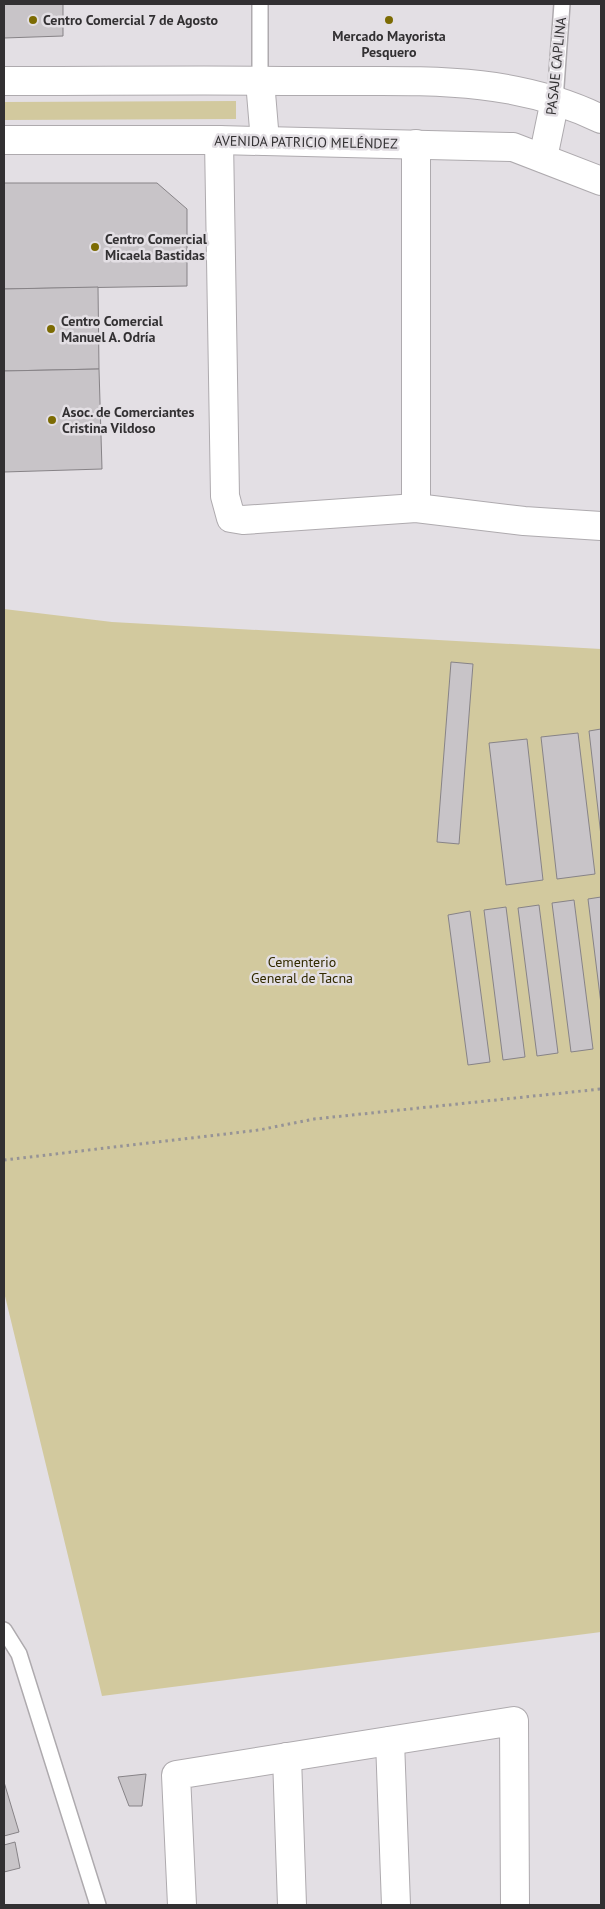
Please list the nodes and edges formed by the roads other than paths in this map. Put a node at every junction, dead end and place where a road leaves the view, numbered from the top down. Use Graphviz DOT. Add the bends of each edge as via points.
graph roads {
  1 [pos="260,4"];
  2 [pos="562,4"];
  3 [pos="4,81"];
  4 [pos="260,81"];
  5 [pos="555,100"];
  6 [pos="601,119"];
  7 [pos="4,140"];
  8 [pos="219,140"];
  9 [pos="265,141"];
  10 [pos="416,144"];
  11 [pos="543,158"];
  12 [pos="601,181"];
  13 [pos="416,508"];
  14 [pos="601,526"];
  15 [pos="4,1630"];
  16 [pos="390,1741"];
  17 [pos="287,1757"];
  18 [pos="98,1905"];
  19 [pos="182,1905"];
  20 [pos="292,1905"];
  21 [pos="396,1905"];
  22 [pos="515,1905"];
  1 -- 4 [label="lane"];
  2 -- 5 [label="lane, PASAJE CAPLINA"];
  3 -- 4 [label="street"];
  4 -- 5 [label="street" via="480,84"];
  4 -- 9 [label="street"];
  5 -- 6 [label="street"];
  5 -- 11 [label="street, PASAJE CAPLINA"];
  7 -- 8 [label="street, AVENIDA PATRICIO MELÉNDEZ"];
  8 -- 9 [label="street, AVENIDA PATRICIO MELÉNDEZ"];
  8 -- 13 [label="street" via="225,496 231,518 243,520"];
  9 -- 10 [label="street, AVENIDA PATRICIO MELÉNDEZ"];
  10 -- 11 [label="street, AVENIDA PATRICIO MELÉNDEZ" via="513,147"];
  10 -- 13 [label="street"];
  11 -- 12 [label="street, AVENIDA PATRICIO MELÉNDEZ"];
  13 -- 14 [label="street"];
  15 -- 18 [label="lane" via="18,1654"];
  16 -- 17 [label="street"];
  16 -- 21 [label="street"];
  16 -- 22 [label="street" via="514,1721"];
  17 -- 19 [label="street" via="176,1775"];
  17 -- 20 [label="street"];
}
